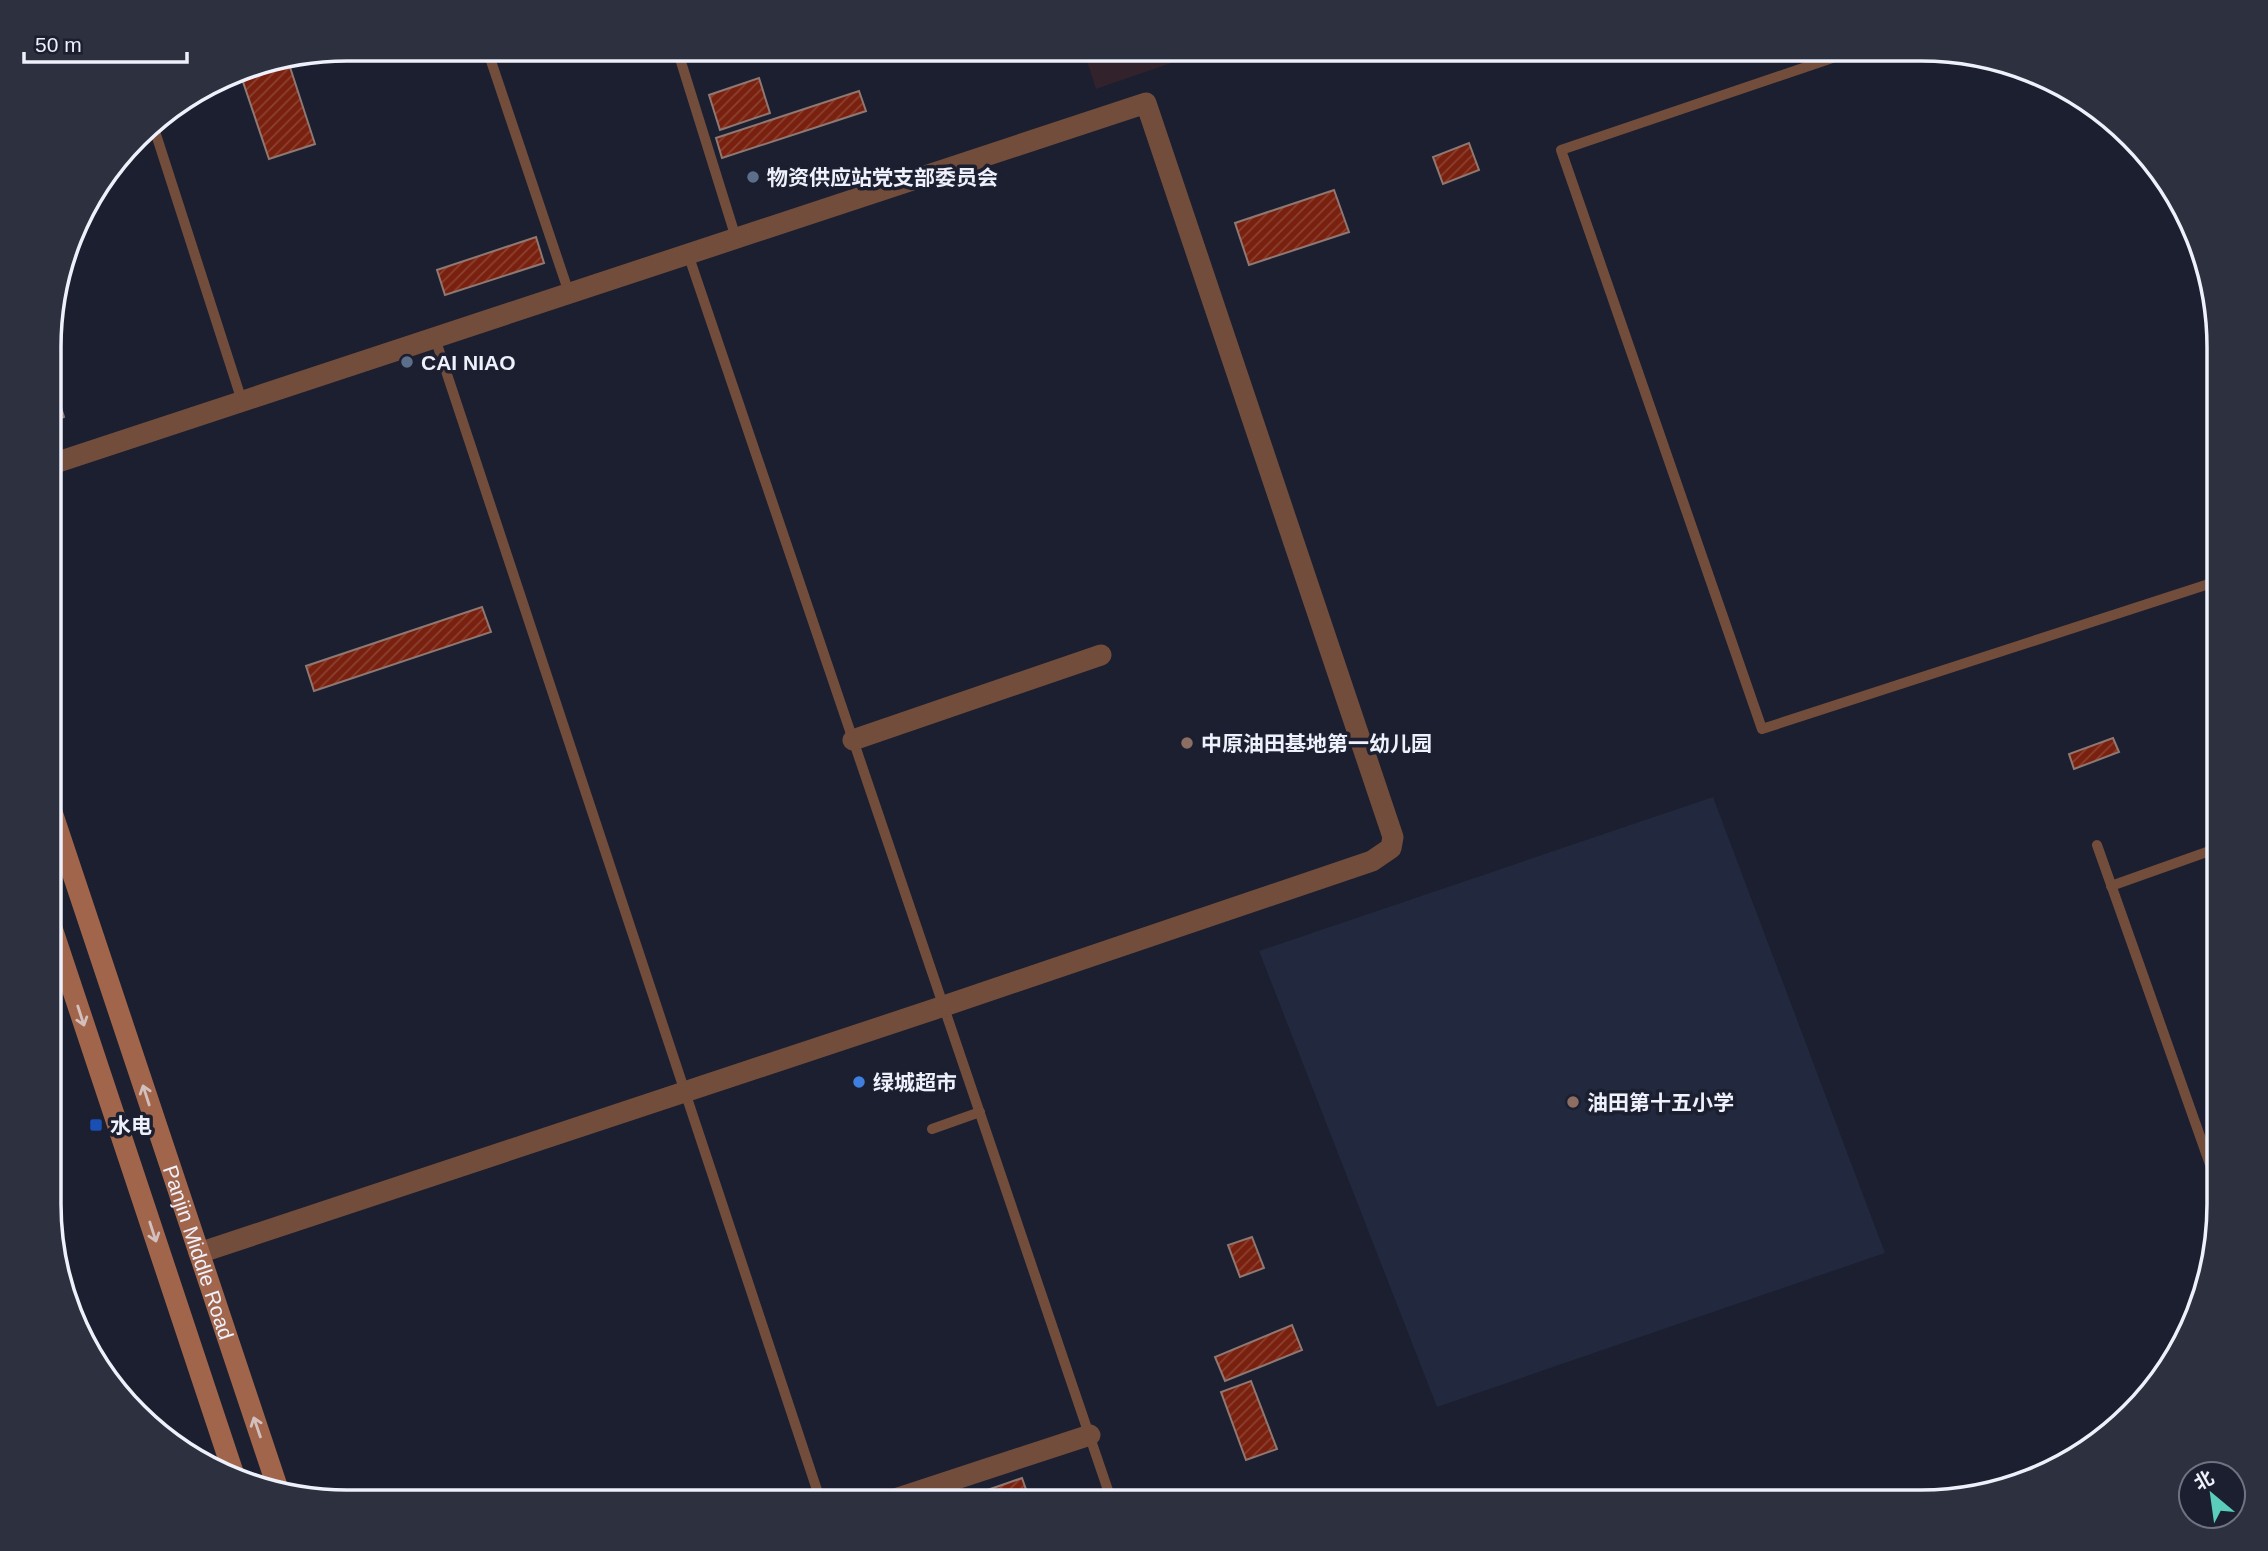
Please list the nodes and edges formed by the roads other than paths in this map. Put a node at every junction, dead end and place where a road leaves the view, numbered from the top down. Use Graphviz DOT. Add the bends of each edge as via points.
graph roads {
  1 [pos="492,61"];
  2 [pos="681,61"];
  3 [pos="1824,61"];
  4 [pos="156,135"];
  5 [pos="736,239"];
  6 [pos="688,254"];
  7 [pos="569,293"];
  8 [pos="435,338"];
  9 [pos="242,401"];
  10 [pos="61,461"];
  11 [pos="2207,585"];
  12 [pos="1101,655"];
  13 [pos="853,740"];
  14 [pos="61,842"];
  15 [pos="2097,845"];
  16 [pos="2207,852"];
  17 [pos="2111,886"];
  18 [pos="61,958"];
  19 [pos="944,1006"];
  20 [pos="685,1092"];
  21 [pos="980,1112"];
  22 [pos="932,1129"];
  23 [pos="2207,1156"];
  24 [pos="198,1253"];
  25 [pos="1090,1435"];
  26 [pos="230,1464"];
  27 [pos="274,1480"];
  28 [pos="817,1490"];
  29 [pos="923,1490"];
  30 [pos="1108,1490"];
  1 -- 7 [label="lane"];
  2 -- 5 [label="lane"];
  3 -- 11 [label="lane" via="1561,150 1762,729"];
  4 -- 9 [label="lane"];
  5 -- 6 [label="street"];
  5 -- 19 [label="street" via="1146,103 1392,837 1391,848 1372,861"];
  6 -- 7 [label="street"];
  6 -- 13 [label="lane"];
  7 -- 8 [label="street"];
  8 -- 9 [label="street"];
  8 -- 20 [label="lane"];
  9 -- 10 [label="street"];
  12 -- 13 [label="street"];
  13 -- 19 [label="lane"];
  24 -- 14 [label="main road, Panjin Middle Road, one-way"];
  15 -- 17 [label="lane"];
  16 -- 17 [label="lane"];
  17 -- 23 [label="lane"];
  18 -- 26 [label="main road, Panjin Middle Road, one-way"];
  19 -- 20 [label="street"];
  19 -- 21 [label="lane"];
  20 -- 24 [label="street"];
  20 -- 28 [label="lane"];
  21 -- 22 [label="lane"];
  21 -- 25 [label="lane"];
  27 -- 24 [label="main road, Panjin Middle Road, one-way"];
  25 -- 29 [label="street"];
  25 -- 30 [label="lane"];
}
